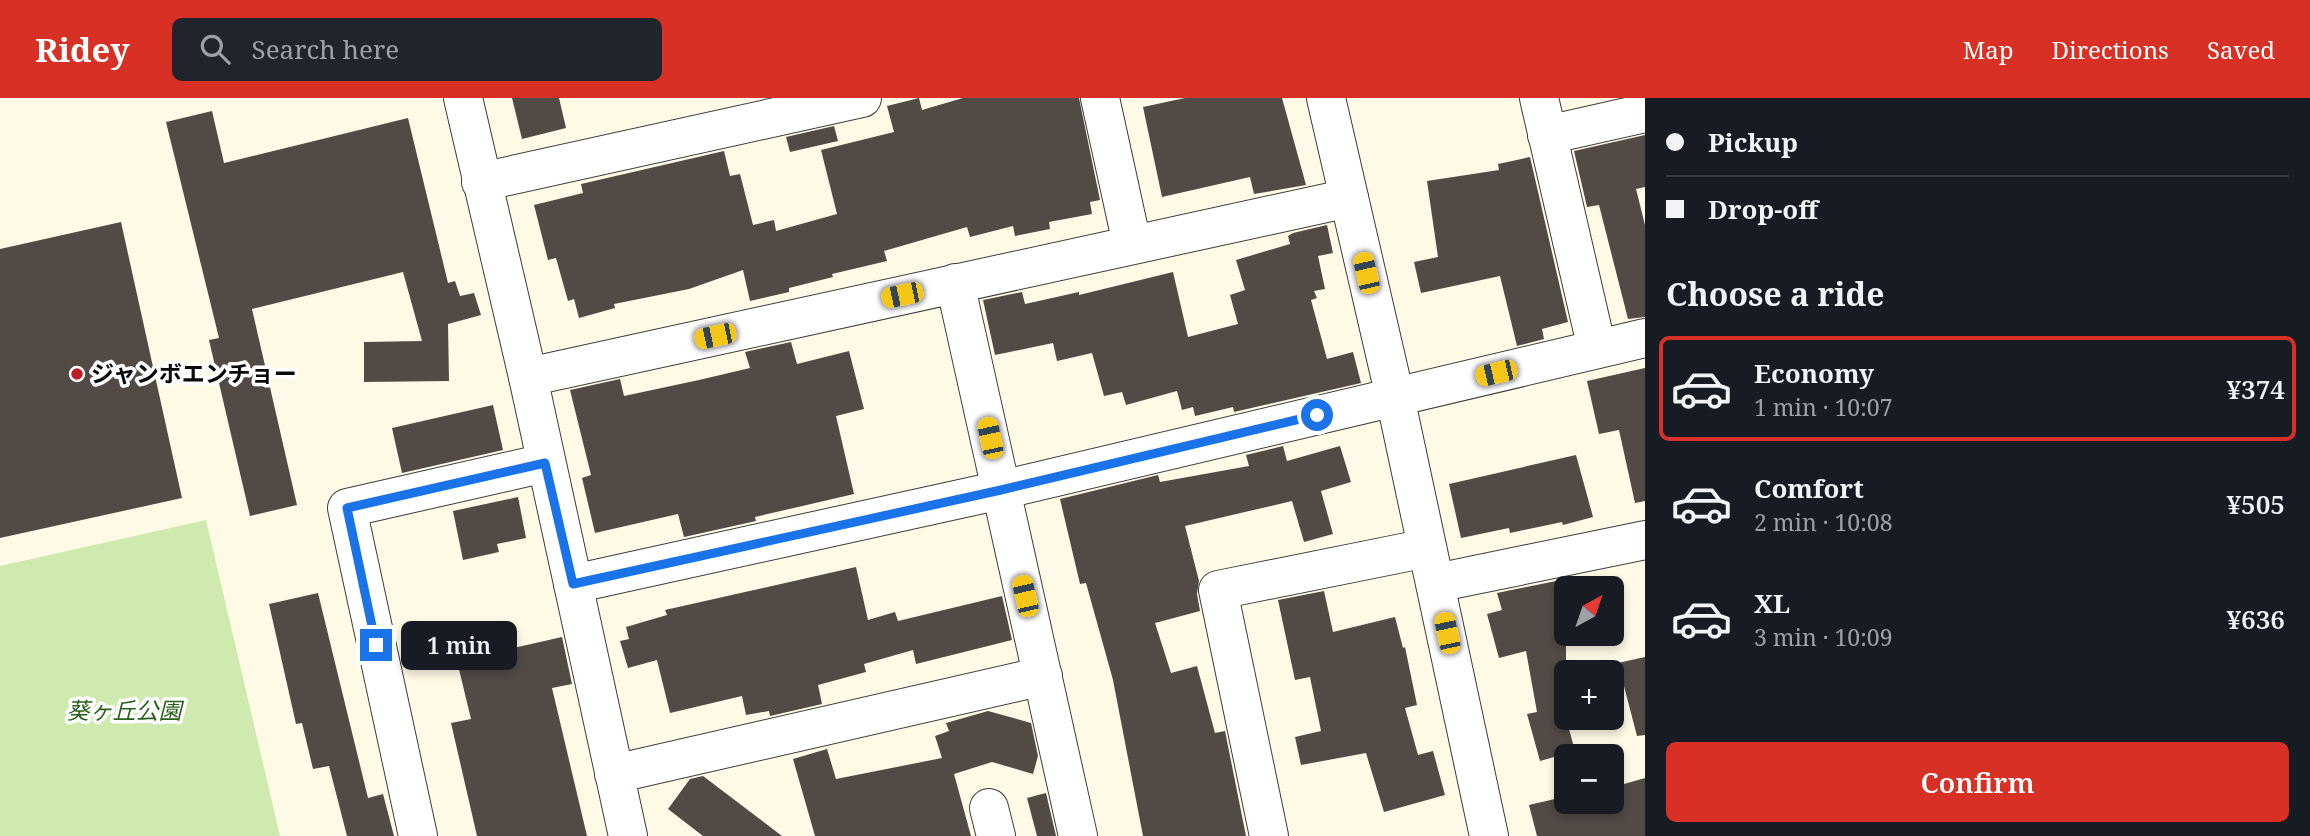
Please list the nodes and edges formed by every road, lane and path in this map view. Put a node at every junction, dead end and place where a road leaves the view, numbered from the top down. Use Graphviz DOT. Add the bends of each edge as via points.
graph roads {
  1 [pos="463,98"];
  2 [pos="862,98"];
  3 [pos="1100,98"];
  4 [pos="1326,98"];
  5 [pos="1539,98"];
  6 [pos="1645,113"];
  7 [pos="1547,135"];
  8 [pos="481,182"];
  9 [pos="1349,198"];
  10 [pos="1132,244"];
  11 [pos="956,283"];
  12 [pos="1645,338"];
  13 [pos="1597,349"];
  14 [pos="528,377"];
  15 [pos="1395,397"];
  16 [pos="545,463"];
  17 [pos="1001,490"];
  18 [pos="1645,540"];
  19 [pos="1432,565"];
  20 [pos="573,584"];
  21 [pos="1043,676"];
  22 [pos="614,774"];
  23 [pos="418,836"];
  24 [pos="628,836"];
  25 [pos="1078,836"];
  26 [pos="1269,836"];
  27 [pos="1489,836"];
  1 -- 8 [label="street"];
  2 -- 8 [label="street"];
  3 -- 10 [label="street"];
  4 -- 9 [label="street"];
  5 -- 7 [label="street"];
  6 -- 7 [label="street"];
  7 -- 13 [label="street"];
  8 -- 14 [label="street"];
  9 -- 10 [label="street"];
  9 -- 15 [label="street"];
  10 -- 11 [label="street"];
  11 -- 14 [label="street"];
  11 -- 17 [label="street"];
  12 -- 13 [label="street"];
  13 -- 15 [label="street"];
  14 -- 16 [label="street"];
  15 -- 17 [label="street"];
  15 -- 19 [label="street"];
  16 -- 20 [label="street"];
  16 -- 23 [label="street" via="347,508"];
  17 -- 20 [label="street"];
  17 -- 21 [label="street"];
  18 -- 19 [label="street"];
  19 -- 26 [label="street" via="1218,590"];
  19 -- 27 [label="street"];
  20 -- 22 [label="street"];
  21 -- 22 [label="street"];
  21 -- 25 [label="street"];
  22 -- 24 [label="street"];
}
